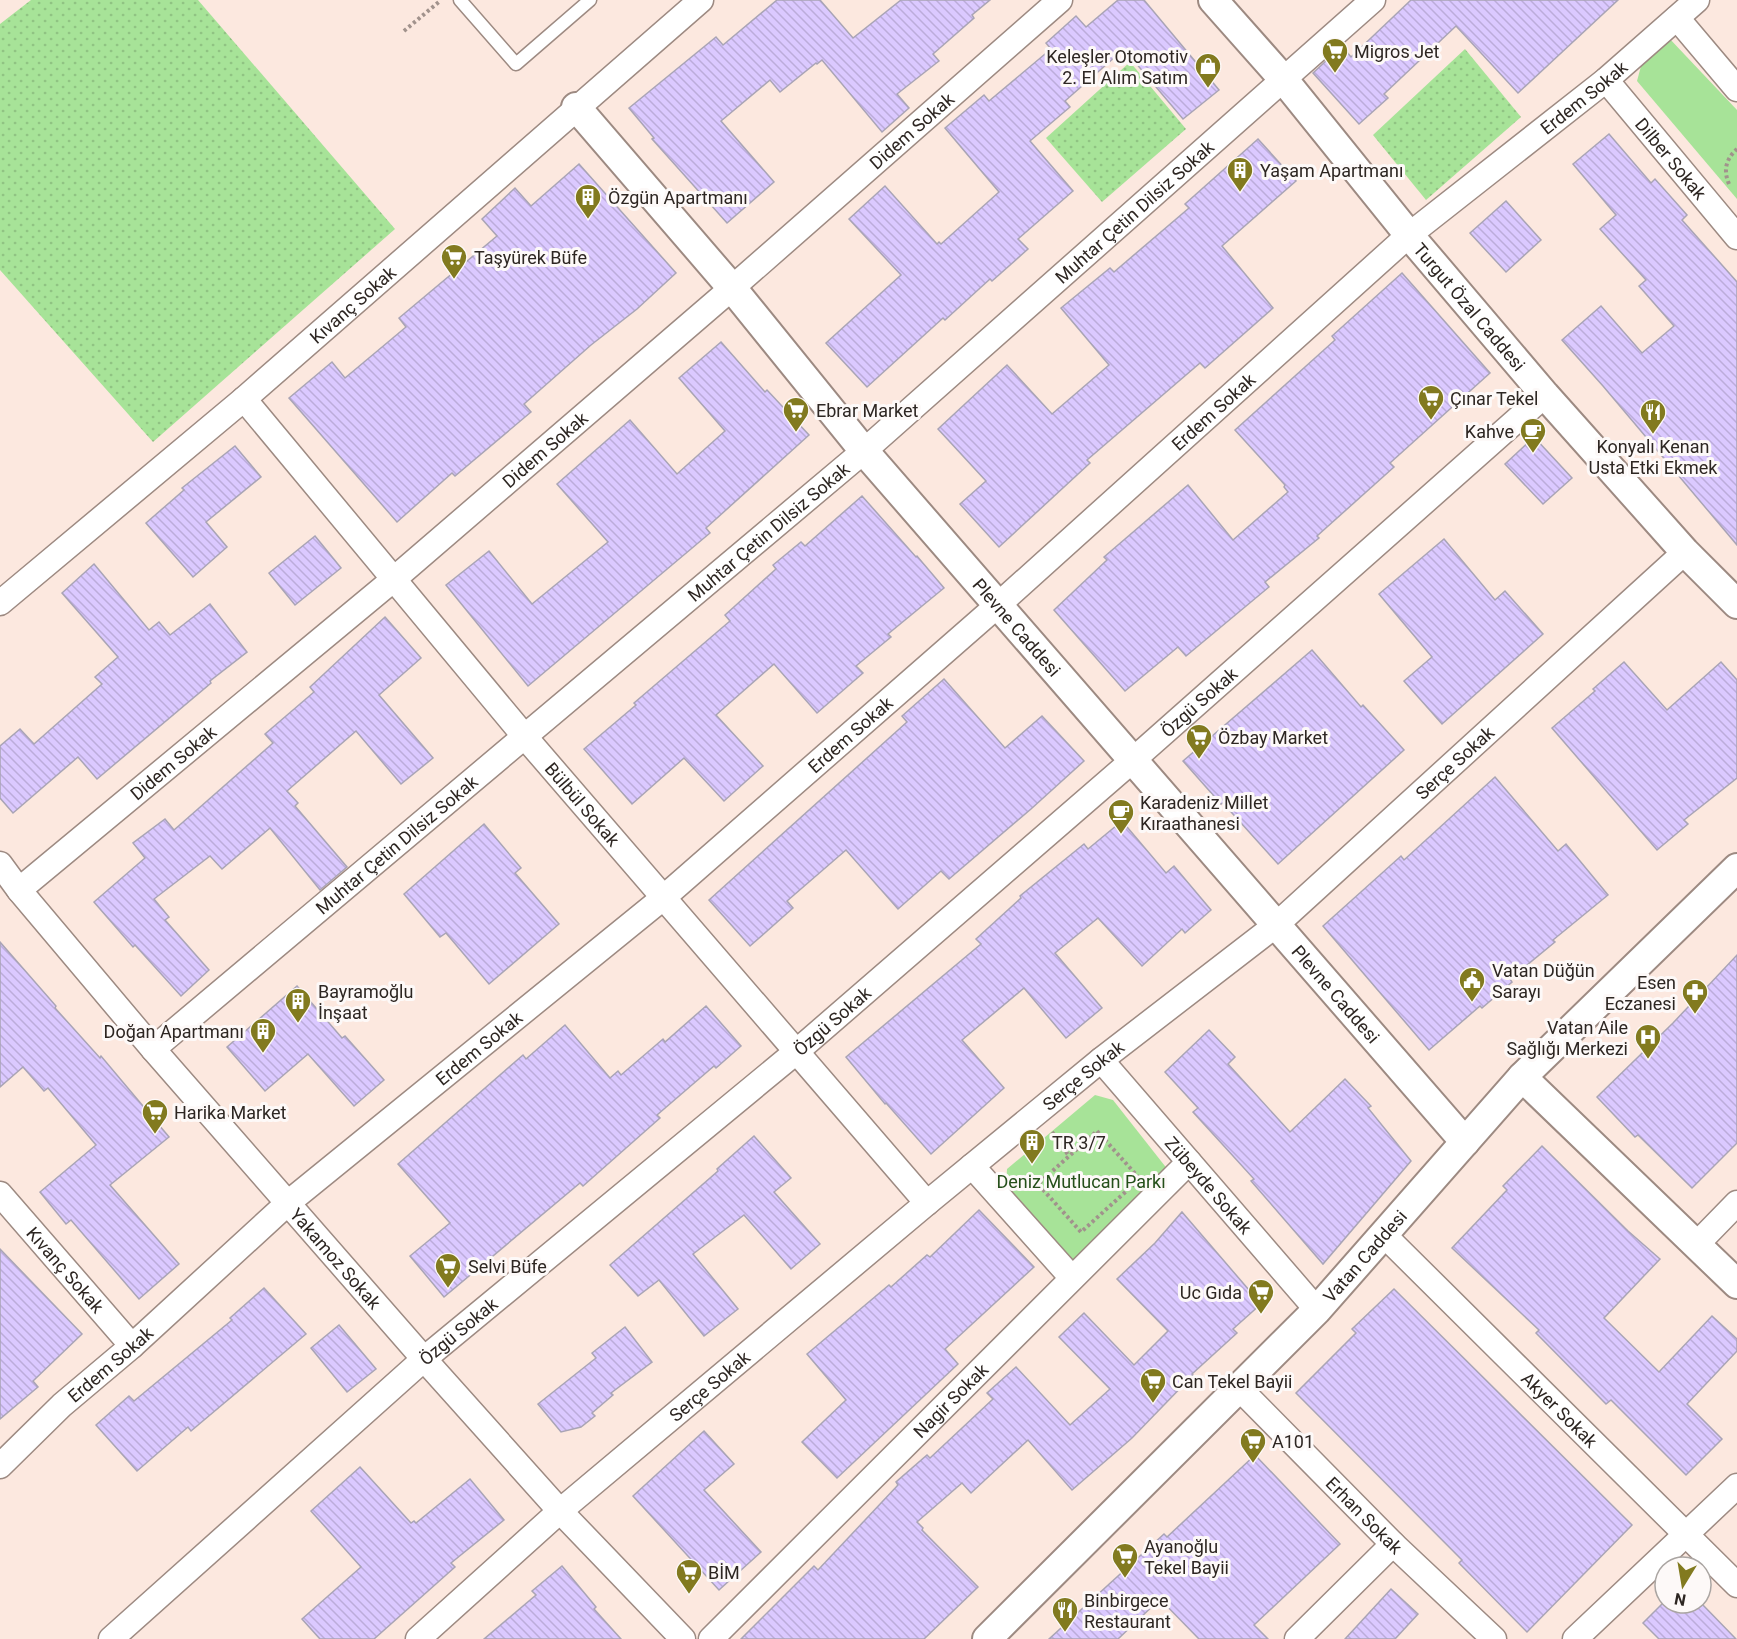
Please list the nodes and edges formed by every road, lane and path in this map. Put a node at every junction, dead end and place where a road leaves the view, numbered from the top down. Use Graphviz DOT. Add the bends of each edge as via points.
graph roads {
  1 [pos="441,0"];
  2 [pos="460,0"];
  3 [pos="590,0"];
  4 [pos="701,0"];
  5 [pos="1060,0"];
  6 [pos="1213,0"];
  7 [pos="1373,0"];
  8 [pos="1697,0"];
  9 [pos="1677,18"];
  10 [pos="404,31"];
  11 [pos="1284,80"];
  12 [pos="1606,80"];
  13 [pos="1737,88"];
  14 [pos="576,107"];
  15 [pos="1737,149"];
  16 [pos="1731,187"];
  17 [pos="1409,235"];
  18 [pos="1737,237"];
  19 [pos="732,288"];
  20 [pos="1545,395"];
  21 [pos="244,399"];
  22 [pos="864,451"];
  23 [pos="1685,552"];
  24 [pos="394,579"];
  25 [pos="0,603"];
  26 [pos="1737,604"];
  27 [pos="998,605"];
  28 [pos="525,737"];
  29 [pos="1132,760"];
  30 [pos="0,864"];
  31 [pos="1737,868"];
  32 [pos="19,890"];
  33 [pos="663,897"];
  34 [pos="1276,925"];
  35 [pos="153,1049"];
  36 [pos="796,1052"];
  37 [pos="1101,1060"];
  38 [pos="1522,1077"];
  39 [pos="1465,1142"];
  40 [pos="1189,1162"];
  41 [pos="972,1166"];
  42 [pos="0,1194"];
  43 [pos="289,1202"];
  44 [pos="927,1203"];
  45 [pos="1737,1203"];
  46 [pos="1081,1232"];
  47 [pos="1383,1234"];
  48 [pos="1697,1244"];
  49 [pos="1072,1278"];
  50 [pos="1737,1284"];
  51 [pos="1317,1310"];
  52 [pos="132,1346"];
  53 [pos="424,1359"];
  54 [pos="1238,1387"];
  55 [pos="0,1466"];
  56 [pos="1737,1486"];
  57 [pos="560,1511"];
  58 [pos="1687,1533"];
  59 [pos="1393,1544"];
  60 [pos="1737,1585"];
  61 [pos="111,1639"];
  62 [pos="418,1639"];
  63 [pos="683,1639"];
  64 [pos="711,1639"];
  65 [pos="987,1639"];
  66 [pos="1297,1639"];
  67 [pos="1494,1639"];
  68 [pos="1575,1639"];
  1 -- 10 [label="path"];
  2 -- 3 [label="lane" via="516,64"];
  4 -- 14 [label="street, Kıvanç Sokak"];
  5 -- 19 [label="street, Didem Sokak"];
  6 -- 11 [label="street, Turgut Özal Caddesi"];
  7 -- 11 [label="street, Muhtar Çetin Dilsiz Sokak"];
  8 -- 9 [label="street, Erdem Sokak"];
  9 -- 12 [label="street, Erdem Sokak"];
  9 -- 13 [label="street"];
  11 -- 17 [label="street, Turgut Özal Caddesi"];
  11 -- 22 [label="street, Muhtar Çetin Dilsiz Sokak"];
  12 -- 17 [label="street, Erdem Sokak"];
  12 -- 18 [label="street, Dilber Sokak"];
  14 -- 19 [label="street, Plevne Caddesi"];
  14 -- 21 [label="street, Kıvanç Sokak"];
  15 -- 16 [label="path" via="1726,168"];
  17 -- 20 [label="street, Turgut Özal Caddesi"];
  17 -- 27 [label="street, Erdem Sokak"];
  19 -- 22 [label="street, Plevne Caddesi"];
  19 -- 24 [label="street, Didem Sokak"];
  20 -- 23 [label="street, Turgut Özal Caddesi"];
  20 -- 29 [label="street, Özgü Sokak"];
  21 -- 24 [label="street, Bülbül Sokak"];
  21 -- 25 [label="street, Kıvanç Sokak"];
  22 -- 27 [label="street, Plevne Caddesi"];
  22 -- 28 [label="street, Muhtar Çetin Dilsiz Sokak"];
  23 -- 26 [label="street, Turgut Özal Caddesi"];
  23 -- 34 [label="street, Serçe Sokak"];
  24 -- 28 [label="street, Bülbül Sokak"];
  24 -- 32 [label="street, Didem Sokak"];
  27 -- 29 [label="street, Plevne Caddesi"];
  27 -- 33 [label="street, Erdem Sokak"];
  28 -- 33 [label="street, Bülbül Sokak"];
  28 -- 35 [label="street, Muhtar Çetin Dilsiz Sokak"];
  29 -- 34 [label="street, Plevne Caddesi"];
  29 -- 36 [label="street, Özgü Sokak"];
  30 -- 32 [label="street, Yakamoz Sokak"];
  31 -- 38 [label="street, Vatan Caddesi"];
  32 -- 35 [label="street, Yakamoz Sokak"];
  33 -- 36 [label="street, Bülbül Sokak"];
  33 -- 43 [label="street, Erdem Sokak"];
  34 -- 37 [label="street, Serçe Sokak"];
  34 -- 39 [label="street, Plevne Caddesi"];
  35 -- 43 [label="street, Yakamoz Sokak"];
  36 -- 44 [label="street, Bülbül Sokak"];
  36 -- 53 [label="street, Özgü Sokak"];
  37 -- 40 [label="street, Zübeyde Sokak"];
  37 -- 41 [label="street, Serçe Sokak"];
  38 -- 39 [label="street, Vatan Caddesi"];
  38 -- 48 [label="street"];
  39 -- 47 [label="street, Vatan Caddesi"];
  40 -- 49 [label="street, Nagir Sokak"];
  40 -- 51 [label="street, Zübeyde Sokak"];
  41 -- 44 [label="street, Serçe Sokak"];
  41 -- 49 [label="street"];
  42 -- 52 [label="street, Kıvanç Sokak"];
  43 -- 52 [label="street, Erdem Sokak"];
  43 -- 53 [label="street, Yakamoz Sokak"];
  44 -- 57 [label="street, Serçe Sokak"];
  45 -- 48 [label="street"];
  46 -- 46 [label="path" via="1038,1184 1097,1131 1140,1179"];
  47 -- 51 [label="street, Vatan Caddesi"];
  47 -- 58 [label="street, Akyer Sokak"];
  48 -- 50 [label="street"];
  49 -- 64 [label="street, Nagir Sokak"];
  51 -- 54 [label="street, Vatan Caddesi"];
  52 -- 55 [label="street, Erdem Sokak" via="62,1405"];
  53 -- 57 [label="street, Yakamoz Sokak"];
  53 -- 61 [label="street, Özgü Sokak"];
  54 -- 59 [label="street, Erhan Sokak"];
  54 -- 65 [label="street, Vatan Caddesi"];
  56 -- 58 [label="street"];
  57 -- 62 [label="street, Serçe Sokak"];
  57 -- 63 [label="street, Yakamoz Sokak"];
  58 -- 60 [label="street, Akyer Sokak"];
  58 -- 68 [label="street"];
  59 -- 66 [label="street"];
  59 -- 67 [label="street, Erhan Sokak"];
}
